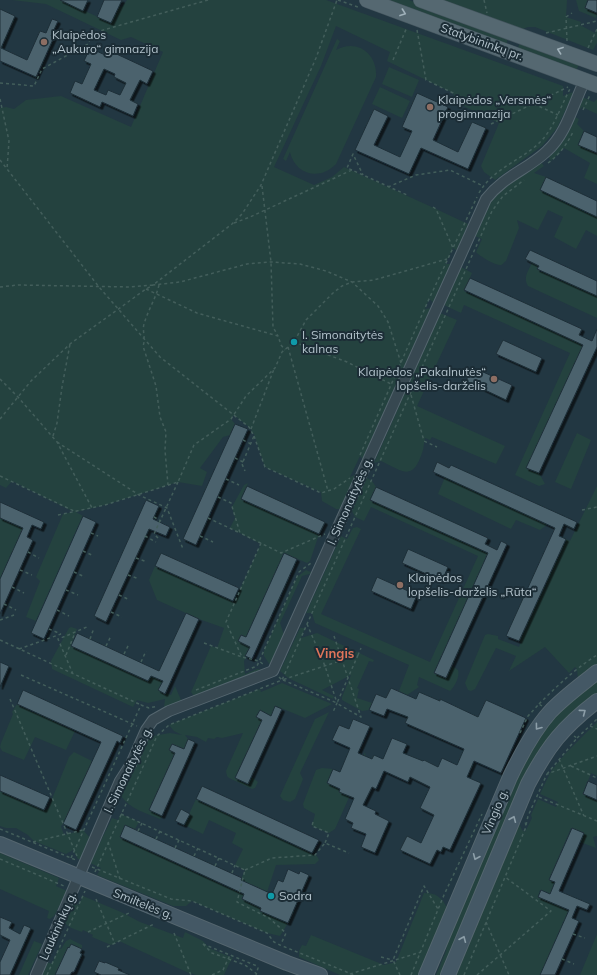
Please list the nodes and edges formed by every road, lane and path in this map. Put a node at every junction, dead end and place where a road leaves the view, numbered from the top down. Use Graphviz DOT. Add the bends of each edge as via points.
graph roads {
  1 [pos="208,0"];
  2 [pos="337,0"];
  3 [pos="367,0"];
  4 [pos="421,0"];
  5 [pos="484,0"];
  6 [pos="572,12"];
  7 [pos="487,14"];
  8 [pos="597,21"];
  9 [pos="408,25"];
  10 [pos="416,28"];
  11 [pos="567,28"];
  12 [pos="597,29"];
  13 [pos="542,34"];
  14 [pos="517,35"];
  15 [pos="568,43"];
  16 [pos="510,53"];
  17 [pos="594,57"];
  18 [pos="393,60"];
  19 [pos="591,82"];
  20 [pos="0,83"];
  21 [pos="0,100"];
  22 [pos="457,103"];
  23 [pos="533,104"];
  24 [pos="558,115"];
  25 [pos="491,124"];
  26 [pos="0,160"];
  27 [pos="7,170"];
  28 [pos="352,170"];
  29 [pos="363,175"];
  30 [pos="262,185"];
  31 [pos="483,186"];
  32 [pos="388,187"];
  33 [pos="407,195"];
  34 [pos="433,207"];
  35 [pos="265,210"];
  36 [pos="232,224"];
  37 [pos="453,248"];
  38 [pos="448,258"];
  39 [pos="271,262"];
  40 [pos="352,282"];
  41 [pos="159,284"];
  42 [pos="153,285"];
  43 [pos="99,286"];
  44 [pos="0,287"];
  45 [pos="146,289"];
  46 [pos="157,294"];
  47 [pos="117,309"];
  48 [pos="278,336"];
  49 [pos="145,340"];
  50 [pos="294,342"];
  51 [pos="70,344"];
  52 [pos="288,347"];
  53 [pos="285,350"];
  54 [pos="401,363"];
  55 [pos="275,368"];
  56 [pos="0,379"];
  57 [pos="391,384"];
  58 [pos="411,394"];
  59 [pos="18,397"];
  60 [pos="234,415"];
  61 [pos="0,419"];
  62 [pos="251,430"];
  63 [pos="254,436"];
  64 [pos="53,437"];
  65 [pos="243,440"];
  66 [pos="57,442"];
  67 [pos="251,444"];
  68 [pos="437,447"];
  69 [pos="360,455"];
  70 [pos="235,458"];
  71 [pos="243,462"];
  72 [pos="245,471"];
  73 [pos="0,476"];
  74 [pos="226,479"];
  75 [pos="178,482"];
  76 [pos="347,484"];
  77 [pos="168,485"];
  78 [pos="239,485"];
  79 [pos="328,491"];
  80 [pos="139,495"];
  81 [pos="218,497"];
  82 [pos="597,507"];
  83 [pos="92,508"];
  84 [pos="167,508"];
  85 [pos="582,510"];
  86 [pos="75,512"];
  87 [pos="58,515"];
  88 [pos="154,518"];
  89 [pos="208,518"];
  90 [pos="161,521"];
  91 [pos="327,530"];
  92 [pos="91,533"];
  93 [pos="240,533"];
  94 [pos="325,534"];
  95 [pos="98,536"];
  96 [pos="145,536"];
  97 [pos="200,536"];
  98 [pos="158,538"];
  99 [pos="322,541"];
  100 [pos="156,542"];
  101 [pos="213,542"];
  102 [pos="261,543"];
  103 [pos="183,549"];
  104 [pos="83,551"];
  105 [pos="28,552"];
  106 [pos="94,556"];
  107 [pos="39,558"];
  108 [pos="136,558"];
  109 [pos="313,561"];
  110 [pos="147,562"];
  111 [pos="20,570"];
  112 [pos="74,572"];
  113 [pos="32,575"];
  114 [pos="128,575"];
  115 [pos="85,577"];
  116 [pos="139,579"];
  117 [pos="12,587"];
  118 [pos="66,590"];
  119 [pos="24,592"];
  120 [pos="78,595"];
  121 [pos="119,595"];
  122 [pos="130,600"];
  123 [pos="4,604"];
  124 [pos="16,610"];
  125 [pos="57,610"];
  126 [pos="111,612"];
  127 [pos="14,615"];
  128 [pos="69,616"];
  129 [pos="122,617"];
  130 [pos="0,620"];
  131 [pos="307,624"];
  132 [pos="89,626"];
  133 [pos="94,628"];
  134 [pos="49,629"];
  135 [pos="76,631"];
  136 [pos="111,636"];
  137 [pos="334,636"];
  138 [pos="90,639"];
  139 [pos="0,640"];
  140 [pos="204,642"];
  141 [pos="129,644"];
  142 [pos="106,646"];
  143 [pos="361,648"];
  144 [pos="19,649"];
  145 [pos="146,652"];
  146 [pos="124,654"];
  147 [pos="66,655"];
  148 [pos="358,655"];
  149 [pos="597,655"];
  150 [pos="242,657"];
  151 [pos="343,660"];
  152 [pos="259,661"];
  153 [pos="141,662"];
  154 [pos="325,666"];
  155 [pos="273,671"];
  156 [pos="597,672"];
  157 [pos="73,674"];
  158 [pos="21,675"];
  159 [pos="349,677"];
  160 [pos="282,680"];
  161 [pos="191,692"];
  162 [pos="10,699"];
  163 [pos="597,701"];
  164 [pos="337,703"];
  165 [pos="539,704"];
  166 [pos="141,705"];
  167 [pos="161,706"];
  168 [pos="333,712"];
  169 [pos="597,720"];
  170 [pos="132,723"];
  171 [pos="590,726"];
  172 [pos="597,729"];
  173 [pos="146,730"];
  174 [pos="577,738"];
  175 [pos="597,756"];
  176 [pos="559,759"];
  177 [pos="571,766"];
  178 [pos="563,769"];
  179 [pos="597,778"];
  180 [pos="539,797"];
  181 [pos="483,811"];
  182 [pos="121,814"];
  183 [pos="524,815"];
  184 [pos="584,816"];
  185 [pos="597,821"];
  186 [pos="313,822"];
  187 [pos="142,823"];
  188 [pos="526,827"];
  189 [pos="0,829"];
  190 [pos="83,830"];
  191 [pos="138,831"];
  192 [pos="160,831"];
  193 [pos="67,834"];
  194 [pos="156,839"];
  195 [pos="179,840"];
  196 [pos="32,842"];
  197 [pos="108,842"];
  198 [pos="325,843"];
  199 [pos="0,844"];
  200 [pos="175,848"];
  201 [pos="198,848"];
  202 [pos="74,850"];
  203 [pos="348,853"];
  204 [pos="194,856"];
  205 [pos="70,858"];
  206 [pos="219,858"];
  207 [pos="0,859"];
  208 [pos="84,864"];
  209 [pos="236,865"];
  210 [pos="215,866"];
  211 [pos="245,870"];
  212 [pos="232,873"];
  213 [pos="78,877"];
  214 [pos="505,877"];
  215 [pos="120,879"];
  216 [pos="59,884"];
  217 [pos="83,893"];
  218 [pos="96,899"];
  219 [pos="438,909"];
  220 [pos="129,913"];
  221 [pos="486,922"];
  222 [pos="106,924"];
  223 [pos="154,924"];
  224 [pos="88,932"];
  225 [pos="174,932"];
  226 [pos="573,934"];
  227 [pos="585,938"];
  228 [pos="115,944"];
  229 [pos="280,944"];
  230 [pos="107,947"];
  231 [pos="420,952"];
  232 [pos="230,955"];
  233 [pos="500,956"];
  234 [pos="381,957"];
  235 [pos="228,959"];
  236 [pos="562,959"];
  237 [pos="393,960"];
  238 [pos="287,963"];
  239 [pos="574,964"];
  240 [pos="350,974"];
  241 [pos="36,975"];
  242 [pos="47,975"];
  243 [pos="191,975"];
  244 [pos="212,975"];
  245 [pos="257,975"];
  246 [pos="310,975"];
  247 [pos="320,975"];
  248 [pos="354,975"];
  249 [pos="400,975"];
  250 [pos="411,975"];
  251 [pos="426,975"];
  252 [pos="448,975"];
  253 [pos="464,975"];
  254 [pos="478,975"];
  255 [pos="509,975"];
  1 -- 20 [label="path" via="93,33 88,44 42,69 34,86"];
  2 -- 30 [label="path" via="316,58"];
  3 -- 16 [label="main road, Statybininkų pr., one-way"];
  4 -- 14 [label="main road, Statybininkų pr."];
  5 -- 7 [label="path"];
  6 -- 11 [label="path" via="566,17"];
  8 -- 11 [label="path"];
  9 -- 18 [label="path"];
  10 -- 22 [label="path" via="426,80 454,93"];
  11 -- 13 [label="path"];
  11 -- 15 [label="path"];
  12 -- 17 [label="path"];
  14 -- 16 [label="main road" via="509,42"];
  17 -- 14 [label="main road, Statybininkų pr., one-way"];
  16 -- 19 [label="main road, Statybininkų pr."];
  19 -- 155 [label="street, I. Simonaitytės g." via="553,145 541,157 503,181 486,199"];
  21 -- 27 [label="path" via="9,141"];
  23 -- 24 [label="path"];
  23 -- 24 [label="path" via="572,85"];
  23 -- 25 [label="path"];
  24 -- 31 [label="path" via="537,145 495,173"];
  26 -- 27 [label="path"];
  27 -- 43 [label="path"];
  28 -- 29 [label="path"];
  28 -- 29 [label="path" via="347,168 353,154"];
  28 -- 35 [label="path"];
  29 -- 32 [label="path"];
  30 -- 35 [label="path"];
  30 -- 36 [label="path"];
  31 -- 32 [label="path" via="450,170 416,175"];
  31 -- 37 [label="path"];
  32 -- 33 [label="path"];
  34 -- 37 [label="path"];
  35 -- 36 [label="path"];
  35 -- 39 [label="path"];
  36 -- 42 [label="path"];
  37 -- 38 [label="path"];
  38 -- 40 [label="path" via="374,280"];
  38 -- 54 [label="path"];
  39 -- 40 [label="path" via="300,264"];
  39 -- 41 [label="path" via="247,264 180,282"];
  39 -- 48 [label="path" via="273,327"];
  40 -- 50 [label="path" via="342,286 327,298 306,320"];
  40 -- 54 [label="path" via="378,306 388,322"];
  41 -- 42 [label="path"];
  41 -- 46 [label="path"];
  42 -- 43 [label="path"];
  42 -- 45 [label="path"];
  43 -- 44 [label="path"];
  43 -- 47 [label="path"];
  45 -- 46 [label="path"];
  45 -- 47 [label="path"];
  46 -- 48 [label="path" via="197,313"];
  46 -- 49 [label="path" via="144,325"];
  47 -- 49 [label="path"];
  47 -- 51 [label="path"];
  48 -- 53 [label="path"];
  49 -- 60 [label="path" via="160,357"];
  49 -- 77 [label="path" via="143,346 156,386 160,417 166,432"];
  50 -- 52 [label="path"];
  50 -- 57 [label="path" via="347,362"];
  51 -- 59 [label="path"];
  51 -- 64 [label="path"];
  52 -- 53 [label="path"];
  52 -- 79 [label="path"];
  53 -- 55 [label="path"];
  54 -- 57 [label="path"];
  55 -- 60 [label="path" via="246,396"];
  55 -- 62 [label="path"];
  56 -- 59 [label="path"];
  57 -- 69 [label="path"];
  58 -- 68 [label="path" via="424,441"];
  59 -- 61 [label="path"];
  59 -- 64 [label="path"];
  60 -- 62 [label="path"];
  60 -- 75 [label="path" via="194,445"];
  62 -- 63 [label="path"];
  63 -- 67 [label="path"];
  63 -- 79 [label="path" via="265,467 321,492"];
  64 -- 66 [label="path"];
  65 -- 67 [label="path"];
  66 -- 80 [label="path"];
  66 -- 83 [label="path"];
  67 -- 71 [label="path"];
  70 -- 71 [label="path"];
  71 -- 72 [label="path"];
  73 -- 86 [label="path"];
  74 -- 78 [label="path"];
  75 -- 77 [label="path"];
  75 -- 84 [label="path"];
  76 -- 79 [label="path" via="350,478"];
  77 -- 80 [label="path"];
  80 -- 83 [label="path"];
  80 -- 84 [label="path"];
  81 -- 93 [label="path" via="231,503"];
  82 -- 85 [label="path"];
  83 -- 86 [label="path"];
  84 -- 90 [label="path"];
  84 -- 103 [label="path"];
  86 -- 87 [label="path"];
  88 -- 90 [label="path"];
  89 -- 93 [label="path"];
  90 -- 98 [label="path" via="154,534"];
  91 -- 94 [label="path"];
  92 -- 95 [label="path"];
  93 -- 102 [label="path"];
  94 -- 99 [label="path"];
  94 -- 102 [label="path" via="281,553"];
  96 -- 100 [label="path"];
  97 -- 101 [label="path"];
  102 -- 150 [label="path" via="226,622"];
  104 -- 106 [label="path"];
  105 -- 107 [label="path"];
  108 -- 110 [label="path"];
  109 -- 152 [label="path" via="299,572"];
  111 -- 113 [label="path"];
  112 -- 115 [label="path"];
  114 -- 116 [label="path"];
  117 -- 119 [label="path"];
  118 -- 120 [label="path"];
  121 -- 122 [label="path"];
  123 -- 124 [label="path"];
  125 -- 128 [label="path"];
  126 -- 129 [label="path"];
  127 -- 130 [label="path"];
  131 -- 154 [label="path"];
  132 -- 135 [label="path"];
  133 -- 138 [label="path"];
  134 -- 144 [label="path" via="60,634"];
  135 -- 147 [label="path"];
  135 -- 147 [label="path" via="58,639"];
  136 -- 142 [label="path"];
  137 -- 151 [label="path"];
  139 -- 144 [label="path"];
  140 -- 150 [label="path"];
  141 -- 146 [label="path"];
  143 -- 148 [label="path"];
  144 -- 157 [label="path"];
  145 -- 153 [label="path"];
  147 -- 157 [label="path"];
  148 -- 151 [label="path"];
  148 -- 159 [label="path"];
  149 -- 165 [label="path"];
  150 -- 152 [label="path"];
  151 -- 154 [label="path"];
  151 -- 159 [label="path"];
  152 -- 155 [label="path"];
  152 -- 161 [label="path" via="257,666"];
  154 -- 160 [label="path"];
  154 -- 164 [label="path"];
  155 -- 160 [label="path"];
  155 -- 173 [label="street, I. Simonaitytės g." via="169,711 153,720"];
  156 -- 251 [label="main road, Vingio g., one-way" via="549,713 523,751"];
  157 -- 166 [label="path"];
  158 -- 170 [label="path"];
  159 -- 164 [label="path"];
  159 -- 164 [label="path" via="361,717"];
  160 -- 164 [label="path"];
  162 -- 193 [label="path"];
  252 -- 163 [label="main road, Vingio g., one-way" via="540,760 565,727"];
  164 -- 168 [label="path"];
  166 -- 167 [label="path" via="149,708"];
  166 -- 170 [label="path"];
  169 -- 171 [label="path"];
  170 -- 173 [label="path"];
  170 -- 190 [label="path"];
  171 -- 172 [label="path"];
  171 -- 174 [label="path"];
  173 -- 208 [label="street, I. Simonaitytės g." via="120,781"];
  175 -- 177 [label="path"];
  176 -- 178 [label="path"];
  177 -- 178 [label="path"];
  177 -- 179 [label="path"];
  178 -- 184 [label="path"];
  178 -- 188 [label="path" via="547,774 528,816"];
  180 -- 184 [label="path"];
  181 -- 219 [label="path"];
  182 -- 187 [label="path"];
  183 -- 188 [label="path"];
  184 -- 185 [label="path"];
  186 -- 198 [label="path" via="312,826 329,833"];
  187 -- 191 [label="path"];
  187 -- 192 [label="path"];
  188 -- 214 [label="path"];
  189 -- 196 [label="path"];
  190 -- 193 [label="path"];
  190 -- 202 [label="path"];
  192 -- 194 [label="path"];
  192 -- 195 [label="path"];
  193 -- 196 [label="path"];
  193 -- 202 [label="path"];
  195 -- 200 [label="path"];
  195 -- 201 [label="path"];
  196 -- 205 [label="path"];
  197 -- 215 [label="path"];
  198 -- 203 [label="path"];
  198 -- 211 [label="path" via="316,855 272,858"];
  199 -- 213 [label="main road, Smiltelės g."];
  201 -- 204 [label="path"];
  201 -- 206 [label="path"];
  202 -- 205 [label="path"];
  202 -- 205 [label="path" via="79,862"];
  206 -- 209 [label="path"];
  206 -- 210 [label="path"];
  207 -- 216 [label="path"];
  208 -- 213 [label="street, I. Simonaitytės g."];
  208 -- 215 [label="path"];
  209 -- 211 [label="path"];
  209 -- 212 [label="path"];
  211 -- 229 [label="path" via="237,902 269,918 286,933"];
  213 -- 238 [label="main road, Smiltelės g."];
  213 -- 241 [label="street, Laukininkų g."];
  214 -- 221 [label="path"];
  214 -- 233 [label="path" via="551,911"];
  215 -- 229 [label="path" via="171,900 192,901 267,933 274,942"];
  217 -- 242 [label="path"];
  218 -- 222 [label="path"];
  219 -- 231 [label="path"];
  219 -- 237 [label="path" via="424,886"];
  220 -- 222 [label="path"];
  221 -- 233 [label="path"];
  221 -- 253 [label="path"];
  222 -- 224 [label="path"];
  222 -- 228 [label="path"];
  223 -- 228 [label="path"];
  225 -- 243 [label="path"];
  226 -- 227 [label="path"];
  228 -- 230 [label="path"];
  229 -- 240 [label="path"];
  231 -- 237 [label="path"];
  231 -- 250 [label="path"];
  232 -- 235 [label="path"];
  232 -- 235 [label="path" via="202,944 212,953"];
  232 -- 245 [label="path" via="257,966"];
  233 -- 254 [label="path"];
  233 -- 255 [label="path"];
  234 -- 237 [label="path"];
  235 -- 244 [label="path" via="223,970"];
  235 -- 245 [label="path" via="245,966"];
  236 -- 239 [label="path"];
  237 -- 240 [label="path"];
  237 -- 249 [label="path"];
  238 -- 246 [label="main road, Smiltelės g."];
  238 -- 247 [label="main road, Smiltelės g."];
  240 -- 248 [label="path"];
}
